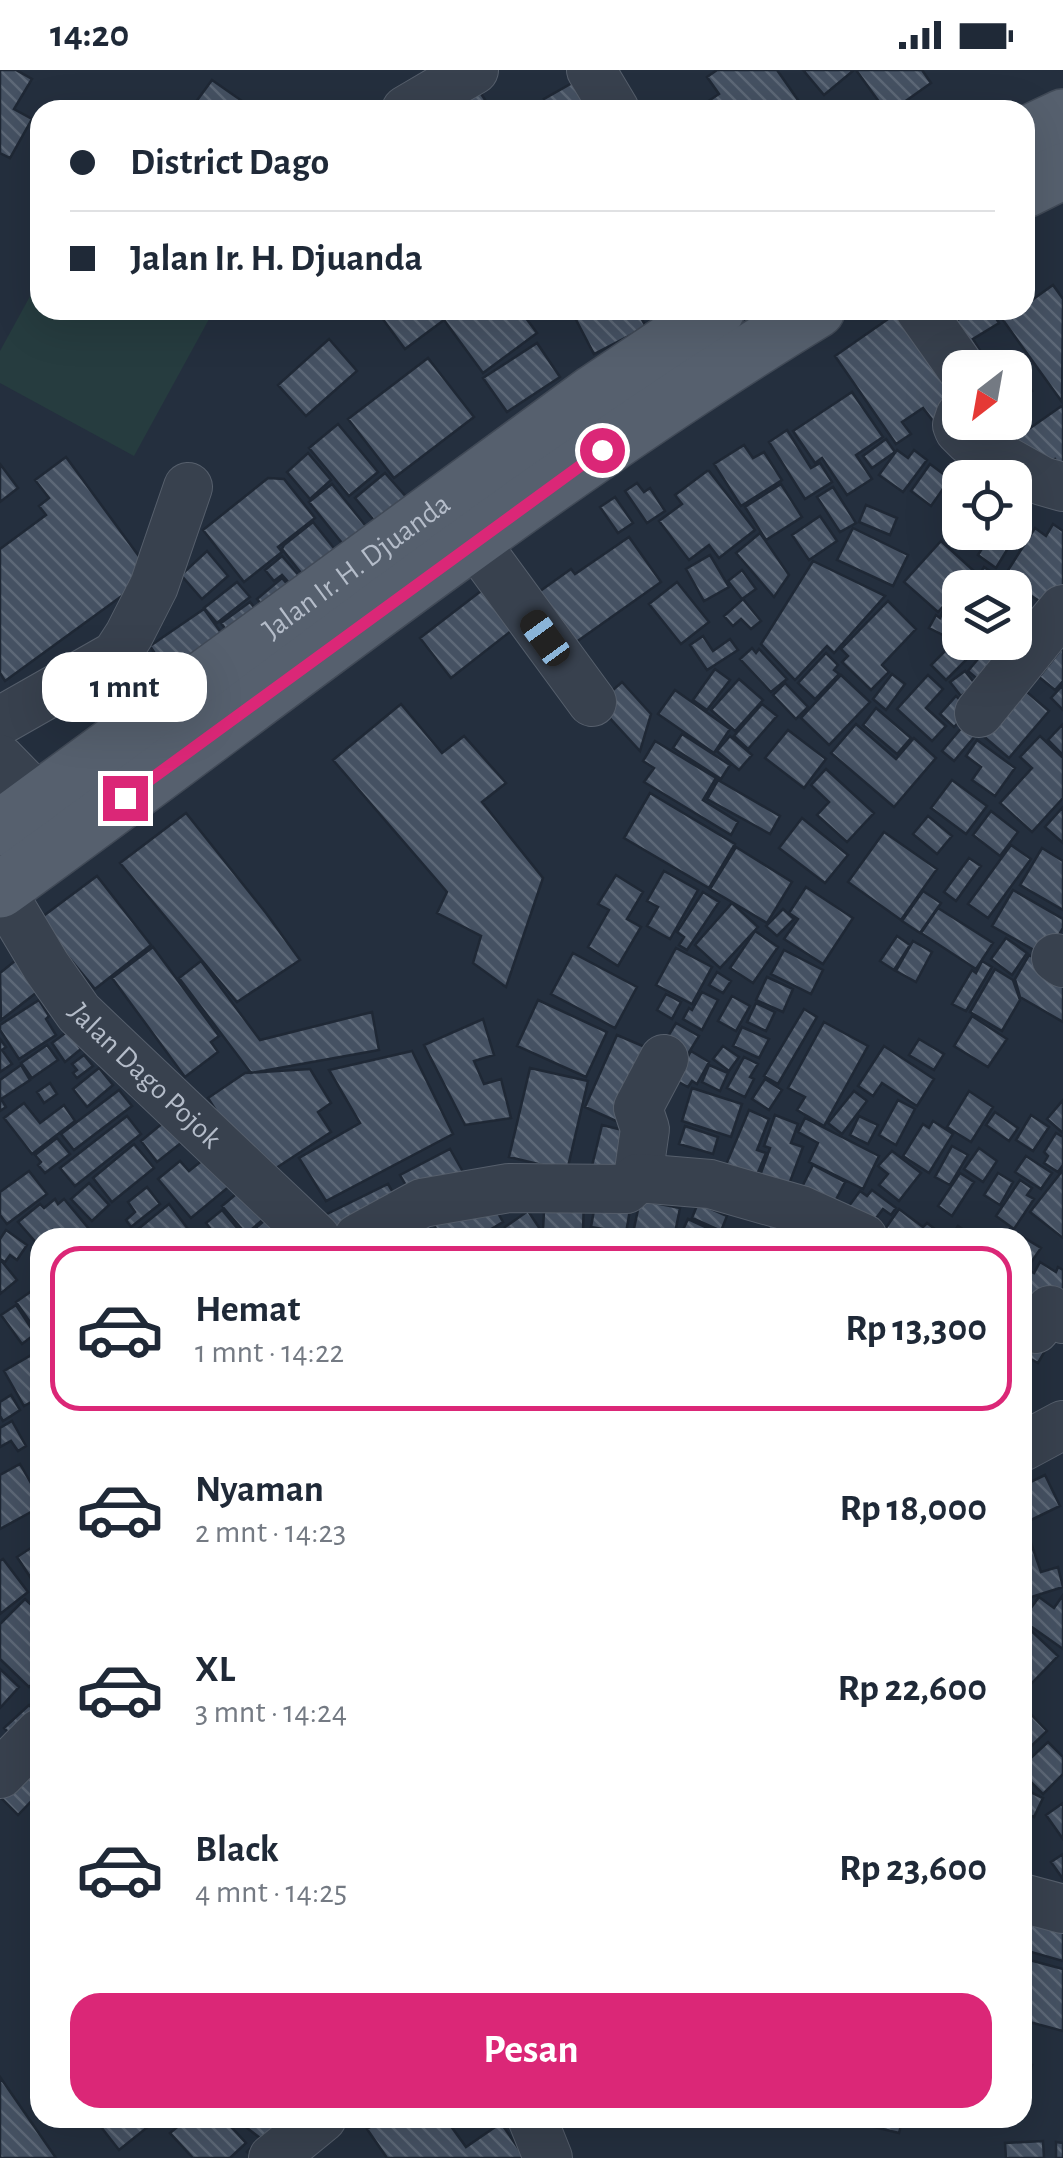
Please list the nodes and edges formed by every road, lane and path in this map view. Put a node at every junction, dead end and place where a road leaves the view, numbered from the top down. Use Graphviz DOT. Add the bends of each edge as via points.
graph roads {
  1 [pos="474,70"];
  2 [pos="591,70"];
  3 [pos="423,100"];
  4 [pos="609,100"];
  5 [pos="1063,117"];
  6 [pos="1035,130"];
  7 [pos="1063,171"];
  8 [pos="1035,185"];
  9 [pos="702,320"];
  10 [pos="779,320"];
  11 [pos="927,320"];
  12 [pos="748,328"];
  13 [pos="949,350"];
  14 [pos="969,440"];
  15 [pos="1063,486"];
  16 [pos="188,487"];
  17 [pos="474,541"];
  18 [pos="1063,609"];
  19 [pos="592,702"];
  20 [pos="979,714"];
  21 [pos="0,721"];
  22 [pos="0,759"];
  23 [pos="37,822"];
  24 [pos="0,890"];
  25 [pos="664,1059"];
  26 [pos="638,1178"];
  27 [pos="306,1228"];
  28 [pos="376,1228"];
  29 [pos="841,1228"];
  30 [pos="1063,1319"];
  31 [pos="1032,1328"];
  32 [pos="1063,1425"];
  33 [pos="1032,1442"];
  34 [pos="30,1743"];
  35 [pos="0,1774"];
  36 [pos="1032,1901"];
  37 [pos="1063,1909"];
  38 [pos="310,2128"];
  39 [pos="536,2128"];
  40 [pos="273,2158"];
  41 [pos="548,2158"];
  1 -- 3 [label="street"];
  2 -- 4 [label="street"];
  5 -- 6 [label="main road"];
  7 -- 8 [label="main road"];
  9 -- 23 [label="main road, Jalan Ir. H. Djuanda" via="579,404"];
  10 -- 12 [label="main road, Jalan Ir. H. Djuanda"];
  11 -- 13 [label="street"];
  12 -- 17 [label="main road, Jalan Ir. H. Djuanda" via="666,405"];
  14 -- 15 [label="street"];
  16 -- 21 [label="street" via="154,586 116,655"];
  17 -- 19 [label="street"];
  17 -- 23 [label="main road, Jalan Ir. H. Djuanda"];
  18 -- 20 [label="street"];
  22 -- 23 [label="street"];
  23 -- 24 [label="main road, Jalan Ir. H. Djuanda"];
  24 -- 27 [label="street, Jalan Dago Pojok" via="79,1012"];
  25 -- 26 [label="street" via="638,1108 645,1128"];
  26 -- 28 [label="street" via="626,1189 509,1188 422,1203"];
  26 -- 29 [label="street" via="710,1184"];
  30 -- 31 [label="street" via="1050,1310"];
  32 -- 33 [label="street"];
  34 -- 35 [label="street"];
  36 -- 37 [label="street"];
  38 -- 40 [label="street"];
  39 -- 41 [label="street"];
}
